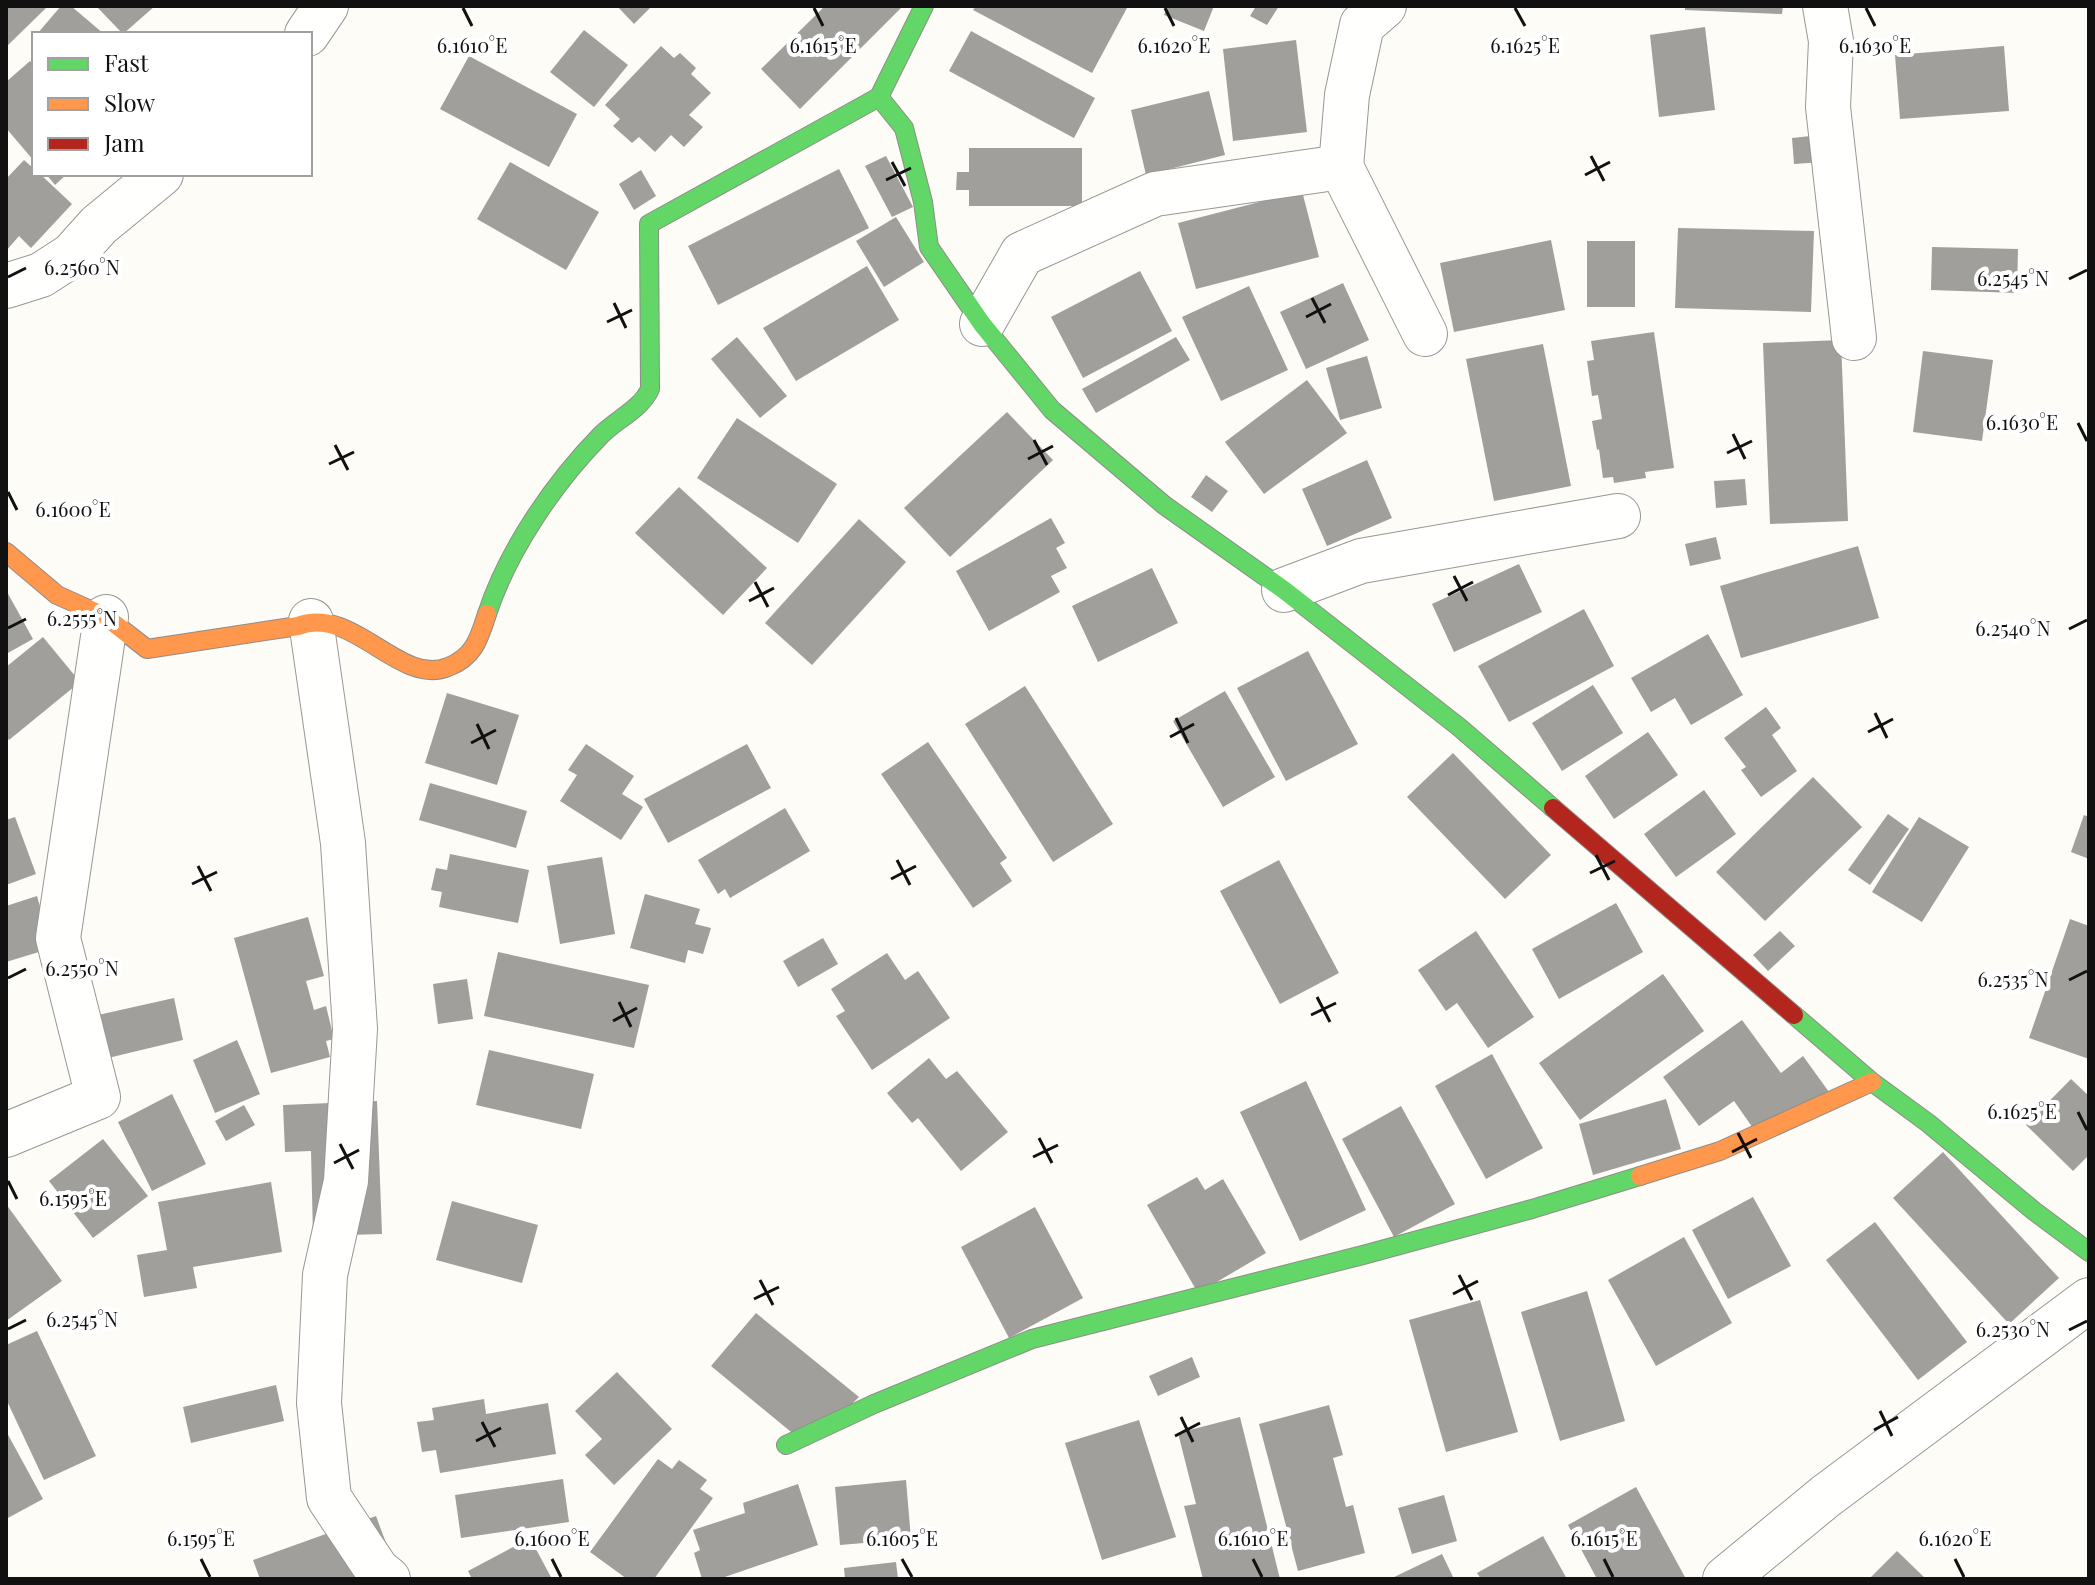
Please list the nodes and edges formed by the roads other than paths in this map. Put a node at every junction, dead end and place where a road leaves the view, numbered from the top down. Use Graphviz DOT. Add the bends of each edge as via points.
graph roads {
  1 [pos="326,6"];
  2 [pos="924,6"];
  3 [pos="1384,6"];
  4 [pos="1825,6"];
  5 [pos="308,32"];
  6 [pos="879,97"];
  7 [pos="1341,167"];
  8 [pos="159,176"];
  9 [pos="6,286"];
  10 [pos="982,324"];
  11 [pos="1425,334"];
  12 [pos="1854,338"];
  13 [pos="1618,516"];
  14 [pos="6,552"];
  15 [pos="1284,590"];
  16 [pos="106,617"];
  17 [pos="311,621"];
  18 [pos="1872,1082"];
  19 [pos="6,1135"];
  20 [pos="2089,1252"];
  21 [pos="2089,1300"];
  22 [pos="786,1445"];
  23 [pos="388,1579"];
  24 [pos="1725,1579"];
  1 -- 5 [label="street"];
  2 -- 6 [label="street"];
  3 -- 7 [label="street" via="1362,25 1347,95"];
  4 -- 12 [label="street" via="1831,41 1828,107"];
  6 -- 10 [label="street" via="904,128 929,247"];
  6 -- 17 [label="street" via="649,224 650,389 602,434 538,511 464,661 434,673 412,667 366,638"];
  7 -- 10 [label="street" via="1155,194 1022,254"];
  7 -- 11 [label="street"];
  8 -- 9 [label="street" via="72,255 41,275"];
  10 -- 15 [label="street" via="1052,410 1164,505"];
  13 -- 15 [label="street" via="1361,561"];
  14 -- 16 [label="street" via="57,595"];
  15 -- 18 [label="street" via="1459,727"];
  16 -- 17 [label="street" via="147,649"];
  16 -- 19 [label="street" via="58,938 98,1097"];
  17 -- 23 [label="street" via="343,843 355,1029 346,1181 325,1275 319,1403 329,1498"];
  18 -- 20 [label="street"];
  18 -- 22 [label="street" via="1720,1151 1363,1255 1032,1339"];
  21 -- 24 [label="street" via="1826,1496"];
}
